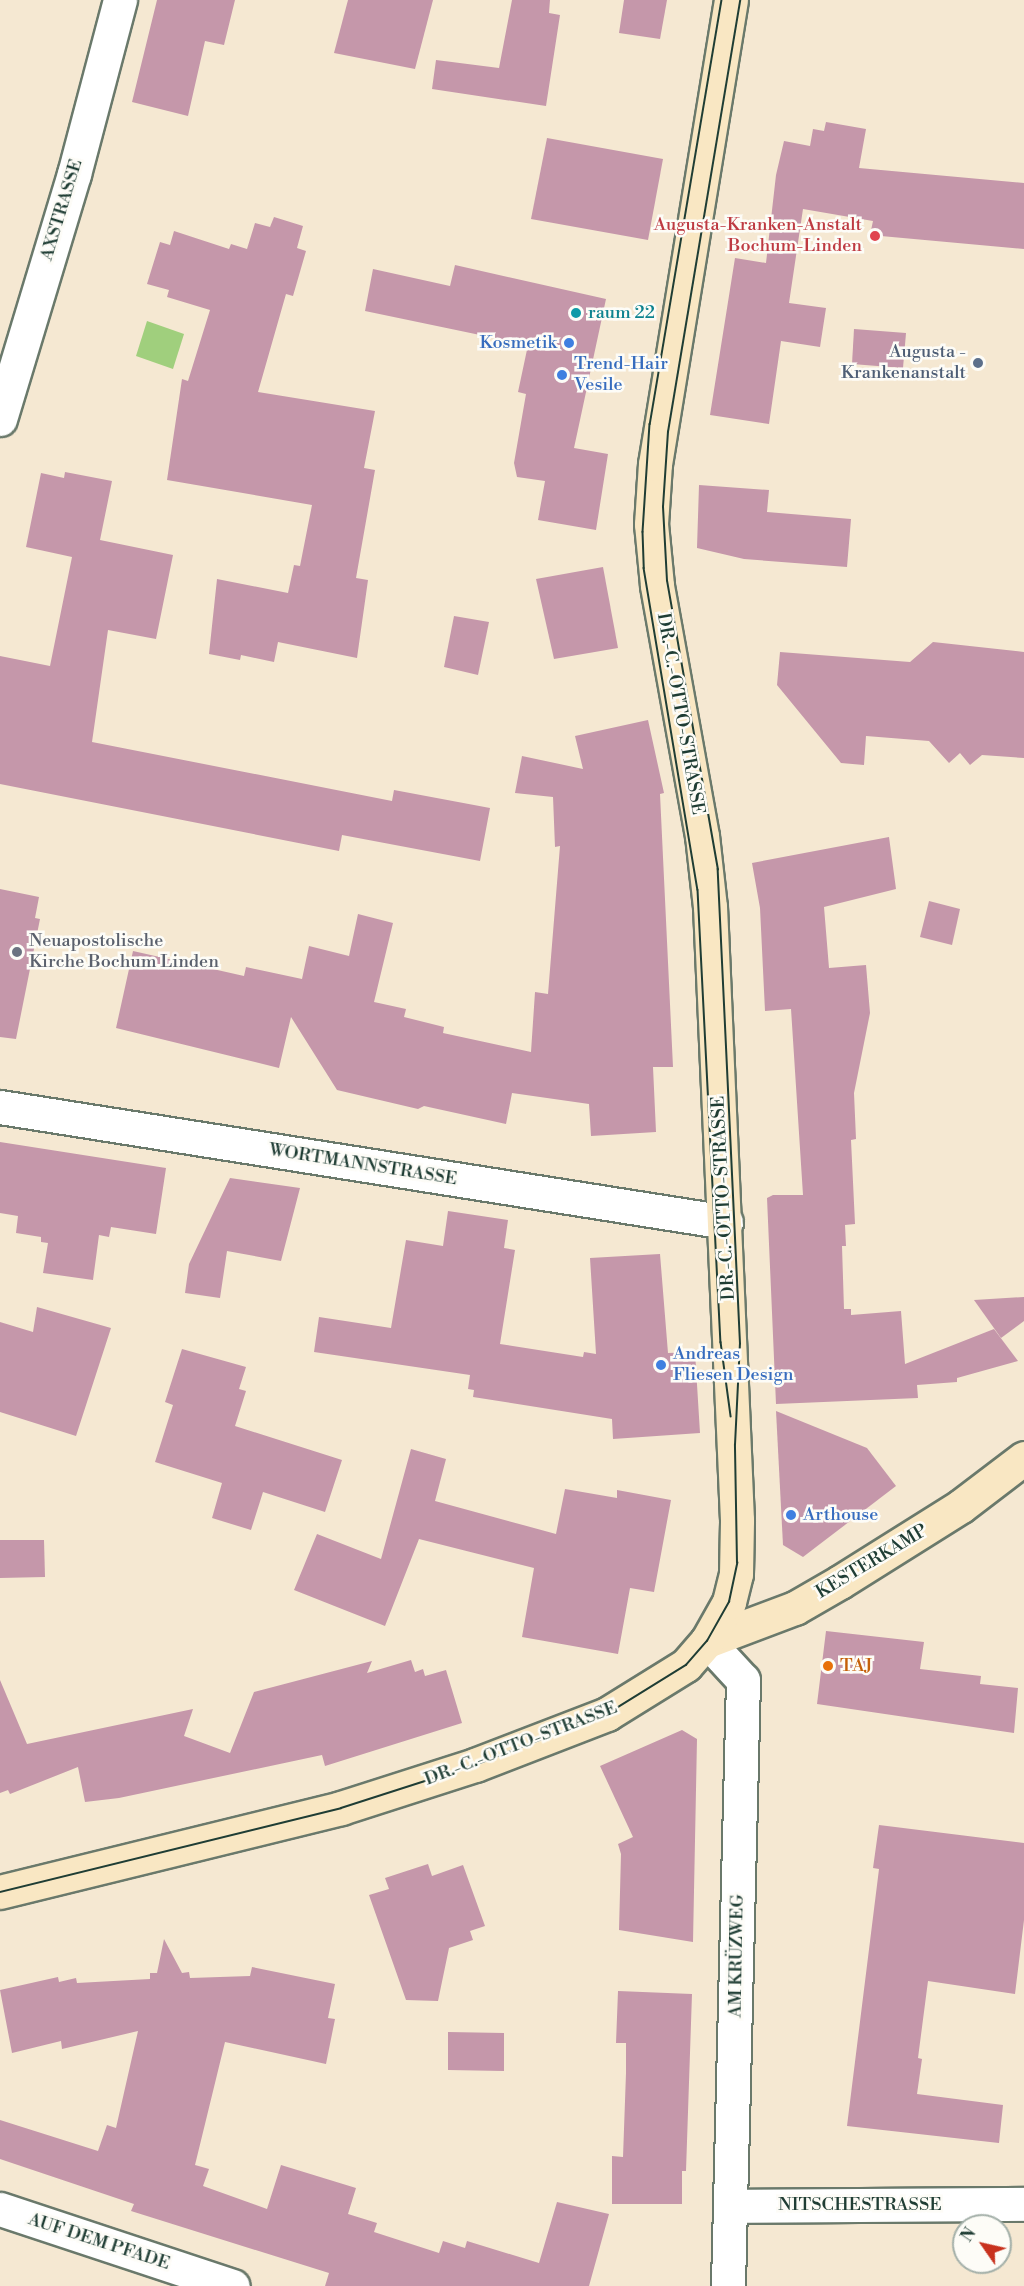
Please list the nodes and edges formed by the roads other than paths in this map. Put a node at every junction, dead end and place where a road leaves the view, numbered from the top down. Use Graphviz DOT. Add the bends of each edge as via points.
graph roads {
  1 [pos="120,0"];
  2 [pos="731,0"];
  3 [pos="0,419"];
  4 [pos="0,1107"];
  5 [pos="726,1222"];
  6 [pos="1024,1458"];
  7 [pos="707,1641"];
  8 [pos="0,1893"];
  9 [pos="1024,2204"];
  10 [pos="731,2206"];
  11 [pos="0,2209"];
  12 [pos="233,2286"];
  13 [pos="728,2286"];
  1 -- 3 [label="street, AXSTRASSE" via="77,163"];
  2 -- 5 [label="street, DR.-C.-OTTO-STRASSE" via="655,464 651,524 657,585 702,836 710,907"];
  4 -- 5 [label="street, WORTMANNSTRASSE"];
  5 -- 7 [label="street, DR.-C.-OTTO-STRASSE" via="738,1553 729,1602"];
  6 -- 7 [label="street, KESTERKAMP" via="953,1511 795,1608"];
  7 -- 8 [label="street, DR.-C.-OTTO-STRASSE" via="686,1665 607,1714 475,1765 320,1814"];
  7 -- 10 [label="street, AM KRÜZWEG" via="743,1680"];
  9 -- 10 [label="street, NITSCHESTRASSE"];
  10 -- 13 [label="street, AM KRÜZWEG"];
  11 -- 12 [label="street, AUF DEM PFADE"];
}
